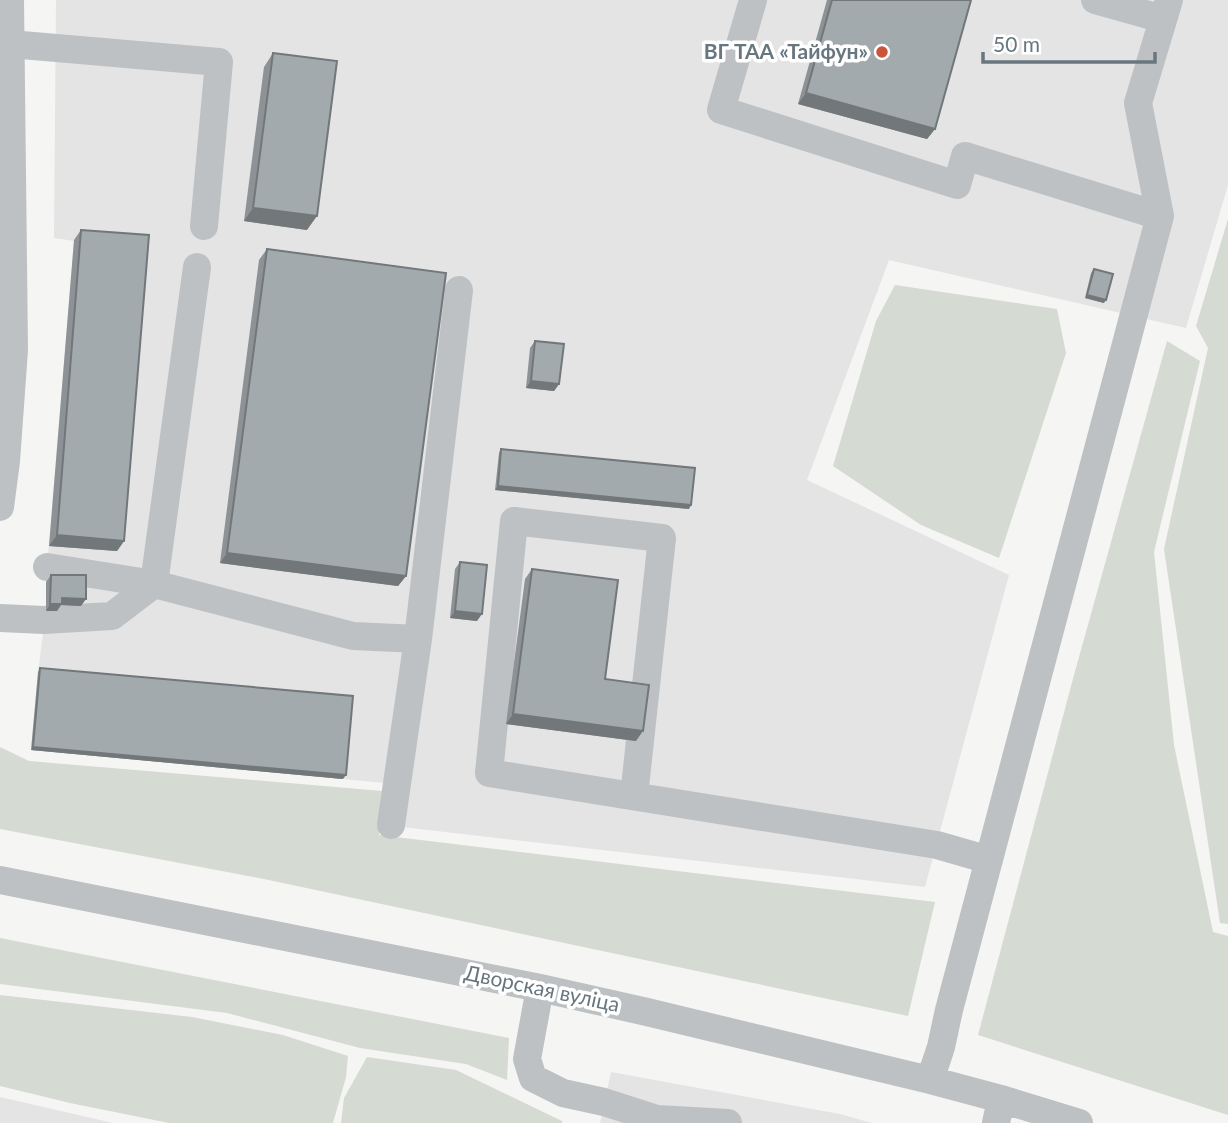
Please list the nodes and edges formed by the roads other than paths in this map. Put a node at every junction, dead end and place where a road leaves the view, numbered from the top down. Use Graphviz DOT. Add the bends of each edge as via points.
graph roads {
  1 [pos="10,0"];
  2 [pos="753,0"];
  3 [pos="1095,0"];
  4 [pos="1166,9"];
  5 [pos="10,44"];
  6 [pos="1160,216"];
  7 [pos="204,226"];
  8 [pos="197,267"];
  9 [pos="459,290"];
  10 [pos="0,506"];
  11 [pos="47,567"];
  12 [pos="154,584"];
  13 [pos="0,618"];
  14 [pos="418,639"];
  15 [pos="634,796"];
  16 [pos="391,825"];
  17 [pos="989,860"];
  18 [pos="0,880"];
  19 [pos="540,988"];
  20 [pos="930,1080"];
  21 [pos="998,1111"];
  22 [pos="728,1123"];
  23 [pos="1079,1123"];
  1 -- 5 [label="street"];
  2 -- 6 [label="street" via="721,110 957,185 965,156"];
  3 -- 4 [label="street"];
  4 -- 6 [label="street" via="1138,103"];
  5 -- 7 [label="street" via="219,62"];
  5 -- 10 [label="street" via="13,350"];
  6 -- 17 [label="street"];
  8 -- 12 [label="street"];
  9 -- 14 [label="street"];
  11 -- 12 [label="street"];
  12 -- 13 [label="street" via="112,617"];
  12 -- 14 [label="street" via="353,636"];
  14 -- 16 [label="street"];
  15 -- 15 [label="street" via="489,773 514,521 662,538"];
  15 -- 17 [label="street" via="937,845"];
  17 -- 20 [label="street"];
  18 -- 19 [label="street, Дворская вуліца"];
  19 -- 20 [label="street, Дворская вуліца"];
  19 -- 22 [label="street" via="527,1059 533,1078 563,1093 657,1119"];
  20 -- 21 [label="street, Дворская вуліца"];
  21 -- 23 [label="street, Дворская вуліца"];
}
